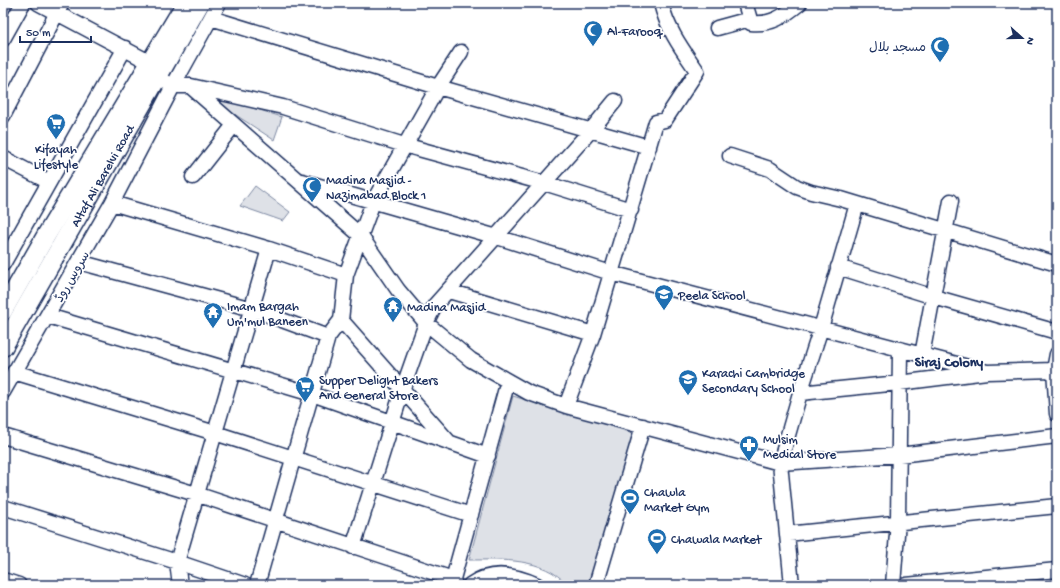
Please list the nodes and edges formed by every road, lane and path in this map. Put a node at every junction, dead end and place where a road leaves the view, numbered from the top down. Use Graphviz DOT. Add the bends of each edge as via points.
graph roads {
  1 [pos="23,3"];
  2 [pos="38,3"];
  3 [pos="186,3"];
  4 [pos="200,3"];
  5 [pos="219,3"];
  6 [pos="661,3"];
  7 [pos="745,3"];
  8 [pos="800,3"];
  9 [pos="59,8"];
  10 [pos="211,18"];
  11 [pos="750,19"];
  12 [pos="717,28"];
  13 [pos="3,39"];
  14 [pos="125,48"];
  15 [pos="461,52"];
  16 [pos="161,76"];
  17 [pos="190,86"];
  18 [pos="438,87"];
  19 [pos="614,101"];
  20 [pos="3,116"];
  21 [pos="234,125"];
  22 [pos="592,130"];
  23 [pos="404,145"];
  24 [pos="649,147"];
  25 [pos="730,156"];
  26 [pos="3,158"];
  27 [pos="107,167"];
  28 [pos="126,175"];
  29 [pos="193,177"];
  30 [pos="298,180"];
  31 [pos="49,182"];
  32 [pos="544,184"];
  33 [pos="951,201"];
  34 [pos="373,202"];
  35 [pos="112,203"];
  36 [pos="857,204"];
  37 [pos="631,210"];
  38 [pos="946,232"];
  39 [pos="47,234"];
  40 [pos="360,235"];
  41 [pos="497,237"];
  42 [pos="64,242"];
  43 [pos="269,249"];
  44 [pos="79,262"];
  45 [pos="3,264"];
  46 [pos="1057,264"];
  47 [pos="838,267"];
  48 [pos="611,273"];
  49 [pos="346,275"];
  50 [pos="21,277"];
  51 [pos="38,286"];
  52 [pos="449,291"];
  53 [pos="934,297"];
  54 [pos="252,309"];
  55 [pos="3,311"];
  56 [pos="48,316"];
  57 [pos="341,320"];
  58 [pos="426,323"];
  59 [pos="821,328"];
  60 [pos="1057,332"];
  61 [pos="593,334"];
  62 [pos="328,337"];
  63 [pos="3,347"];
  64 [pos="900,350"];
  65 [pos="1057,354"];
  66 [pos="922,355"];
  67 [pos="234,370"];
  68 [pos="1054,370"];
  69 [pos="14,372"];
  70 [pos="987,372"];
  71 [pos="508,381"];
  72 [pos="899,383"];
  73 [pos="403,388"];
  74 [pos="3,392"];
  75 [pos="800,393"];
  76 [pos="312,394"];
  77 [pos="566,406"];
  78 [pos="1057,414"];
  79 [pos="392,421"];
  80 [pos="643,426"];
  81 [pos="215,434"];
  82 [pos="3,436"];
  83 [pos="1057,436"];
  84 [pos="450,442"];
  85 [pos="899,455"];
  86 [pos="488,456"];
  87 [pos="294,459"];
  88 [pos="780,463"];
  89 [pos="372,484"];
  90 [pos="196,494"];
  91 [pos="1057,506"];
  92 [pos="3,507"];
  93 [pos="471,515"];
  94 [pos="276,521"];
  95 [pos="898,521"];
  96 [pos="787,534"];
  97 [pos="353,547"];
  98 [pos="177,562"];
  99 [pos="1057,570"];
  100 [pos="3,580"];
  101 [pos="454,582"];
  102 [pos="529,583"];
  103 [pos="20,585"];
  104 [pos="180,585"];
  105 [pos="245,585"];
  106 [pos="257,585"];
  107 [pos="470,585"];
  108 [pos="596,585"];
  109 [pos="792,585"];
  110 [pos="893,585"];
  111 [pos="906,585"];
  1 -- 13 [label="street"];
  2 -- 9 [label="street"];
  3 -- 16 [label="main road, Altaf Ali Barelvi Road"];
  4 -- 16 [label="main road, Altaf Ali Barelvi Road"];
  5 -- 10 [label="street, سروس روڈ"];
  6 -- 24 [label="street" via="674,36 697,71 665,120 656,122"];
  7 -- 11 [label="street"];
  8 -- 11 [label="street" via="777,20 755,24 751,23"];
  9 -- 14 [label="street"];
  9 -- 20 [label="street"];
  10 -- 16 [label="street, سروس روڈ"];
  10 -- 18 [label="street"];
  11 -- 12 [label="street"];
  14 -- 16 [label="street"];
  14 -- 31 [label="street"];
  15 -- 18 [label="street"];
  16 -- 17 [label="street"];
  16 -- 27 [label="main road, Altaf Ali Barelvi Road"];
  16 -- 28 [label="street, سروس روڈ"];
  16 -- 39 [label="main road, Altaf Ali Barelvi Road"];
  17 -- 21 [label="street"];
  17 -- 23 [label="street" via="283,106"];
  18 -- 22 [label="street"];
  18 -- 23 [label="street"];
  19 -- 22 [label="street"];
  21 -- 29 [label="street"];
  21 -- 30 [label="street"];
  22 -- 24 [label="street"];
  22 -- 32 [label="street"];
  23 -- 32 [label="street"];
  23 -- 34 [label="street"];
  24 -- 37 [label="street"];
  25 -- 36 [label="street" via="770,169 797,187"];
  26 -- 31 [label="street"];
  27 -- 28 [label="street"];
  27 -- 42 [label="main road, Altaf Ali Barelvi Road"];
  28 -- 35 [label="street, سروس روڈ"];
  30 -- 34 [label="street"];
  30 -- 40 [label="street"];
  31 -- 45 [label="street"];
  32 -- 37 [label="street"];
  32 -- 41 [label="street"];
  33 -- 38 [label="street"];
  34 -- 40 [label="street"];
  34 -- 41 [label="street"];
  35 -- 43 [label="street"];
  35 -- 44 [label="street, سروس روڈ"];
  36 -- 38 [label="street"];
  36 -- 47 [label="street"];
  37 -- 48 [label="street"];
  38 -- 46 [label="street"];
  38 -- 53 [label="street"];
  39 -- 42 [label="main road" via="52,244"];
  39 -- 50 [label="main road, Altaf Ali Barelvi Road"];
  40 -- 49 [label="street"];
  40 -- 58 [label="street" via="398,290"];
  41 -- 48 [label="street"];
  41 -- 52 [label="street"];
  42 -- 51 [label="main road, Altaf Ali Barelvi Road"];
  43 -- 49 [label="street"];
  43 -- 54 [label="street"];
  44 -- 54 [label="street"];
  44 -- 56 [label="street, سروس روڈ"];
  47 -- 53 [label="street"];
  47 -- 59 [label="street"];
  48 -- 59 [label="street"];
  48 -- 61 [label="street"];
  49 -- 57 [label="street"];
  50 -- 51 [label="main road" via="26,273 32,273 38,277"];
  50 -- 55 [label="main road, Altaf Ali Barelvi Road"];
  51 -- 63 [label="main road, Altaf Ali Barelvi Road"];
  52 -- 58 [label="street" via="435,305"];
  52 -- 61 [label="street"];
  53 -- 60 [label="street"];
  53 -- 66 [label="street"];
  54 -- 62 [label="street"];
  54 -- 67 [label="street"];
  56 -- 67 [label="street"];
  56 -- 69 [label="street, سروس روڈ"];
  57 -- 62 [label="street"];
  57 -- 73 [label="street"];
  58 -- 71 [label="street" via="471,360"];
  58 -- 73 [label="street"];
  59 -- 64 [label="street"];
  59 -- 75 [label="street"];
  61 -- 77 [label="street"];
  62 -- 76 [label="street"];
  64 -- 66 [label="street"];
  64 -- 72 [label="street"];
  65 -- 68 [label="street"];
  66 -- 70 [label="street"];
  67 -- 76 [label="street"];
  67 -- 81 [label="street"];
  68 -- 70 [label="street"];
  68 -- 78 [label="street"];
  69 -- 74 [label="street, سروس روڈ"];
  69 -- 81 [label="street"];
  70 -- 72 [label="street"];
  71 -- 77 [label="street" via="529,393"];
  71 -- 86 [label="street"];
  72 -- 75 [label="street"];
  72 -- 85 [label="street"];
  73 -- 79 [label="street"];
  73 -- 84 [label="street"];
  75 -- 88 [label="street"];
  76 -- 79 [label="street"];
  76 -- 87 [label="street"];
  77 -- 80 [label="street"];
  79 -- 84 [label="street"];
  79 -- 89 [label="street"];
  80 -- 88 [label="street"];
  80 -- 108 [label="street"];
  81 -- 87 [label="street"];
  81 -- 90 [label="street"];
  82 -- 90 [label="street"];
  83 -- 85 [label="street"];
  84 -- 86 [label="street"];
  85 -- 88 [label="street"];
  85 -- 95 [label="street"];
  86 -- 93 [label="street"];
  87 -- 89 [label="street"];
  87 -- 94 [label="street"];
  88 -- 96 [label="street"];
  89 -- 93 [label="street"];
  89 -- 97 [label="street"];
  90 -- 94 [label="street"];
  90 -- 98 [label="street"];
  91 -- 95 [label="street"];
  92 -- 98 [label="street"];
  93 -- 101 [label="street"];
  94 -- 97 [label="street"];
  94 -- 106 [label="street"];
  95 -- 96 [label="street"];
  95 -- 110 [label="street"];
  96 -- 109 [label="street"];
  97 -- 101 [label="street"];
  98 -- 104 [label="street"];
  98 -- 105 [label="street"];
  99 -- 111 [label="street"];
  100 -- 103 [label="street"];
  102 -- 107 [label="street" via="509,575 479,579"];
}
